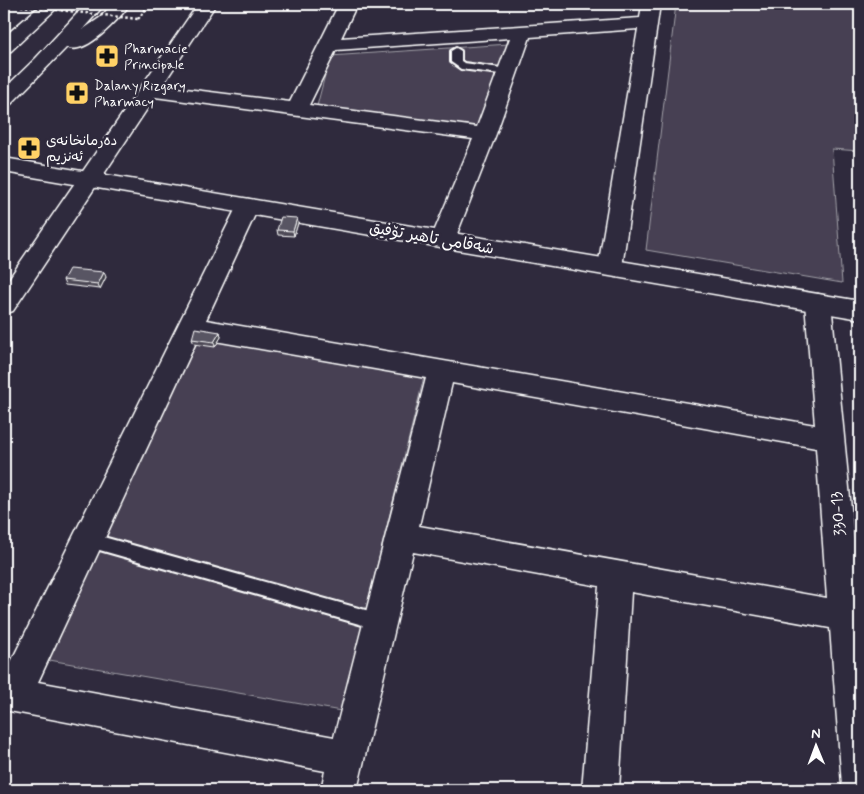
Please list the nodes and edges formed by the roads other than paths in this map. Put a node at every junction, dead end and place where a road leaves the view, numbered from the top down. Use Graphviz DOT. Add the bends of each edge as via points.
graph roads {
  1 [pos="27,4"];
  2 [pos="52,4"];
  3 [pos="96,4"];
  4 [pos="121,4"];
  5 [pos="206,4"];
  6 [pos="348,4"];
  7 [pos="649,14"];
  8 [pos="4,28"];
  9 [pos="522,32"];
  10 [pos="330,45"];
  11 [pos="4,47"];
  12 [pos="456,51"];
  13 [pos="43,62"];
  14 [pos="508,72"];
  15 [pos="148,90"];
  16 [pos="4,100"];
  17 [pos="297,109"];
  18 [pos="485,134"];
  19 [pos="4,165"];
  20 [pos="88,179"];
  21 [pos="248,206"];
  22 [pos="443,239"];
  23 [pos="610,267"];
  24 [pos="818,303"];
  25 [pos="4,305"];
  26 [pos="860,310"];
  27 [pos="192,327"];
  28 [pos="441,371"];
  29 [pos="830,439"];
  30 [pos="401,536"];
  31 [pos="89,540"];
  32 [pos="616,575"];
  33 [pos="845,616"];
  34 [pos="380,622"];
  35 [pos="9,694"];
  36 [pos="347,757"];
  37 [pos="860,785"];
  38 [pos="339,790"];
  39 [pos="600,790"];
  1 -- 8 [label="main road"];
  2 -- 11 [label="main road"];
  3 -- 13 [label="main road"];
  4 -- 13 [label="main road" via="106,21"];
  5 -- 15 [label="main road"];
  6 -- 10 [label="main road"];
  7 -- 9 [label="main road"];
  7 -- 23 [label="main road"];
  9 -- 10 [label="main road"];
  9 -- 14 [label="main road"];
  10 -- 17 [label="main road"];
  12 -- 14 [label="lane" via="456,62 461,66"];
  13 -- 16 [label="main road"];
  14 -- 18 [label="main road"];
  15 -- 17 [label="main road"];
  15 -- 20 [label="main road"];
  17 -- 18 [label="main road"];
  18 -- 22 [label="main road"];
  19 -- 20 [label="main road, شەقامی تاهیر تۆفیق"];
  20 -- 21 [label="main road, شەقامی تاهیر تۆفیق"];
  20 -- 25 [label="main road"];
  21 -- 22 [label="main road, شەقامی تاهیر تۆفیق"];
  21 -- 27 [label="main road"];
  22 -- 23 [label="main road, شەقامی تاهیر تۆفیق"];
  23 -- 24 [label="main road, شەقامی تاهیر تۆفیق"];
  24 -- 26 [label="main road, شەقامی تاهیر تۆفیق"];
  24 -- 29 [label="main road, 330-13"];
  27 -- 28 [label="main road"];
  27 -- 31 [label="main road"];
  28 -- 29 [label="main road"];
  28 -- 30 [label="main road"];
  29 -- 33 [label="main road, 330-13"];
  30 -- 32 [label="main road"];
  30 -- 34 [label="main road"];
  31 -- 34 [label="lane"];
  31 -- 35 [label="main road"];
  32 -- 33 [label="main road"];
  32 -- 39 [label="main road"];
  33 -- 37 [label="main road, 330-13"];
  34 -- 36 [label="main road"];
  35 -- 36 [label="main road"];
  36 -- 38 [label="main road"];
}
